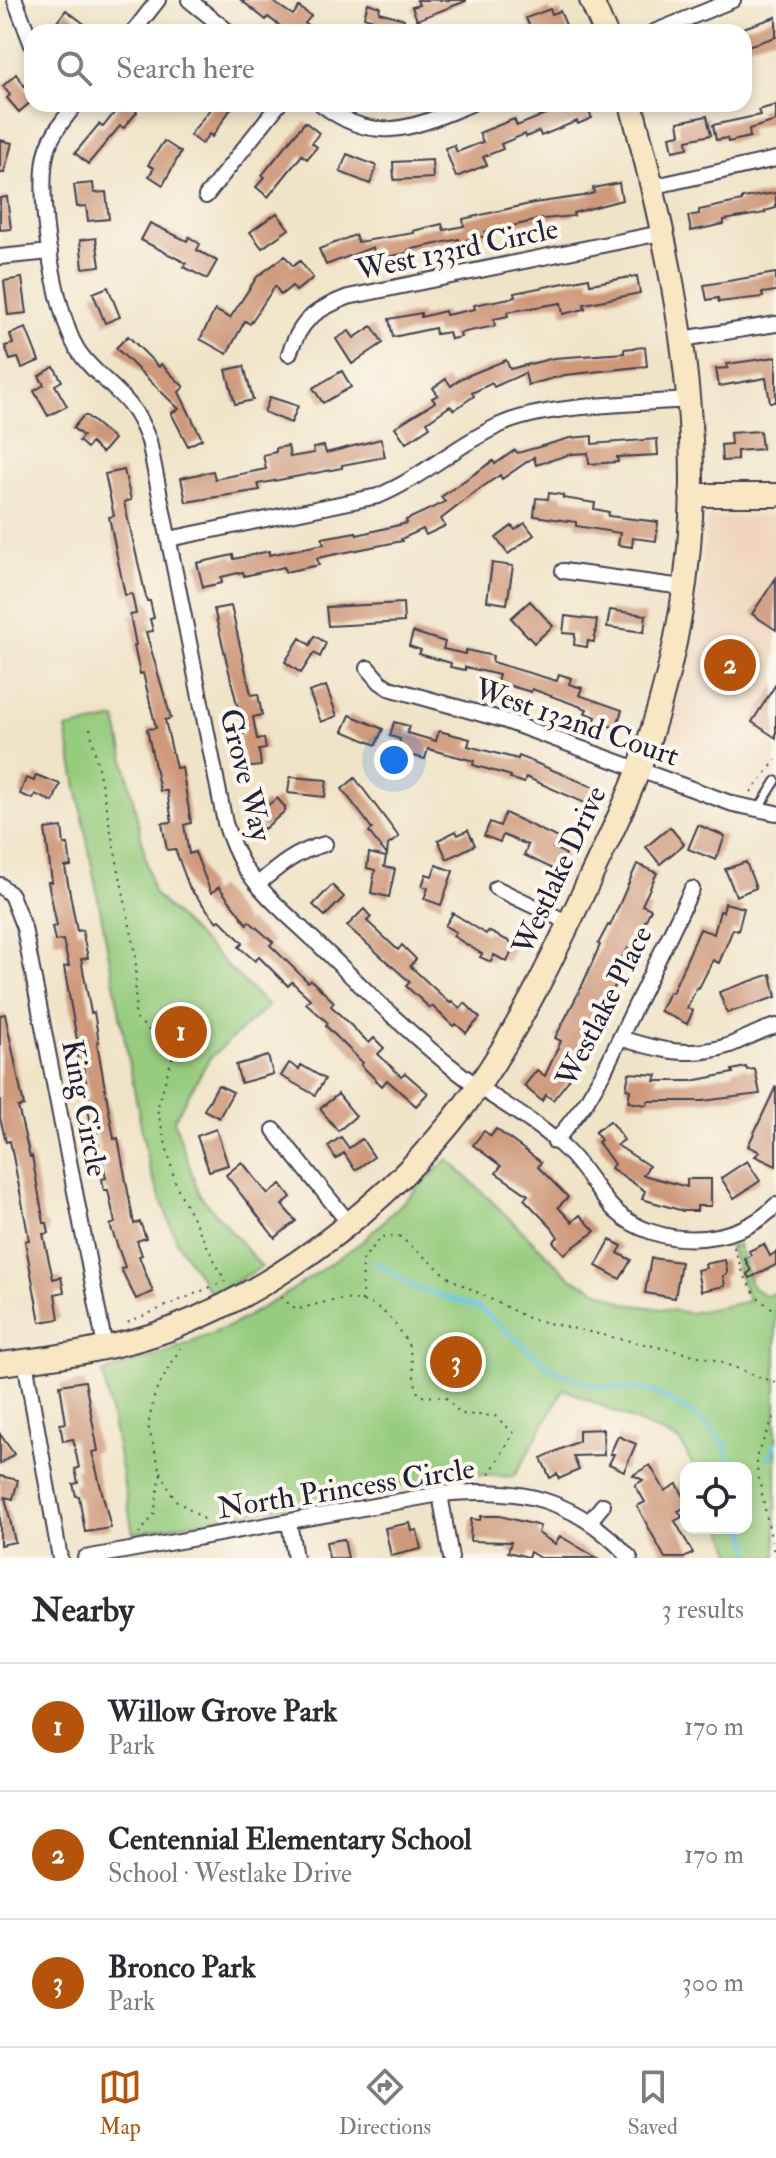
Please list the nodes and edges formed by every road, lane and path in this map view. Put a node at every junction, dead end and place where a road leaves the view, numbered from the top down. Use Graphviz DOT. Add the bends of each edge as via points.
graph roads {
  1 [pos="15,0"];
  2 [pos="158,0"];
  3 [pos="189,0"];
  4 [pos="591,0"];
  5 [pos="733,0"];
  6 [pos="24,24"];
  7 [pos="139,24"];
  8 [pos="219,24"];
  9 [pos="602,24"];
  10 [pos="674,24"];
  11 [pos="70,112"];
  12 [pos="273,112"];
  13 [pos="333,112"];
  14 [pos="451,112"];
  15 [pos="633,112"];
  16 [pos="776,159"];
  17 [pos="651,187"];
  18 [pos="206,196"];
  19 [pos="661,233"];
  20 [pos="50,252"];
  21 [pos="0,257"];
  22 [pos="776,324"];
  23 [pos="682,339"];
  24 [pos="289,354"];
  25 [pos="688,400"];
  26 [pos="691,495"];
  27 [pos="776,495"];
  28 [pos="169,539"];
  29 [pos="563,571"];
  30 [pos="683,587"];
  31 [pos="368,668"];
  32 [pos="90,728"];
  33 [pos="776,760"];
  34 [pos="639,769"];
  35 [pos="776,781"];
  36 [pos="741,806"];
  37 [pos="758,810"];
  38 [pos="776,813"];
  39 [pos="325,844"];
  40 [pos="258,884"];
  41 [pos="0,885"];
  42 [pos="496,888"];
  43 [pos="692,889"];
  44 [pos="569,923"];
  45 [pos="776,1026"];
  46 [pos="620,1038"];
  47 [pos="478,1086"];
  48 [pos="274,1130"];
  49 [pos="555,1142"];
  50 [pos="776,1205"];
  51 [pos="348,1222"];
  52 [pos="730,1232"];
  53 [pos="281,1297"];
  54 [pos="362,1301"];
  55 [pos="776,1310"];
  56 [pos="124,1324"];
  57 [pos="105,1347"];
  58 [pos="180,1348"];
  59 [pos="25,1361"];
  60 [pos="0,1364"];
  61 [pos="776,1383"];
  62 [pos="776,1413"];
  63 [pos="161,1472"];
  64 [pos="486,1479"];
  65 [pos="440,1494"];
  66 [pos="603,1505"];
  67 [pos="289,1522"];
  68 [pos="589,1522"];
  69 [pos="195,1525"];
  70 [pos="152,1533"];
  71 [pos="60,1558"];
  72 [pos="85,1558"];
  73 [pos="295,1558"];
  74 [pos="451,1558"];
  75 [pos="630,1558"];
  76 [pos="775,1558"];
  1 -- 6 [label="street"];
  2 -- 7 [label="street"];
  3 -- 8 [label="street"];
  4 -- 9 [label="street"];
  5 -- 10 [label="street"];
  11 -- 20 [label="street, Grove Way" via="47,150 43,185"];
  12 -- 18 [label="street"];
  13 -- 14 [label="street" via="349,123 390,131"];
  15 -- 17 [label="street, Westlake Drive"];
  16 -- 17 [label="street"];
  17 -- 19 [label="street, Westlake Drive"];
  19 -- 23 [label="street, Westlake Drive"];
  19 -- 24 [label="street, West 133rd Circle" via="348,297 303,324"];
  20 -- 21 [label="street"];
  20 -- 28 [label="street, Grove Way" via="67,329 91,368 130,405 149,441"];
  22 -- 23 [label="street"];
  23 -- 25 [label="street, Westlake Drive"];
  25 -- 26 [label="street, Westlake Drive"];
  25 -- 28 [label="street" via="517,418 378,496"];
  26 -- 27 [label="street"];
  26 -- 30 [label="street, Westlake Drive"];
  28 -- 40 [label="street, Grove Way" via="225,823 235,850"];
  29 -- 30 [label="street"];
  30 -- 34 [label="street, Westlake Drive" via="669,666"];
  31 -- 34 [label="street, West 132nd Court" via="389,688 503,720"];
  32 -- 56 [label="path" via="136,955 135,1018 174,1051 157,1109 176,1185 225,1281"];
  33 -- 36 [label="path"];
  34 -- 36 [label="street, West 132nd Court"];
  34 -- 44 [label="street, Westlake Drive"];
  35 -- 37 [label="lane"];
  36 -- 37 [label="street, West 132nd Court"];
  37 -- 38 [label="street, West 132nd Court"];
  39 -- 40 [label="street" via="290,857"];
  40 -- 47 [label="street, Grove Way" via="396,1019"];
  41 -- 57 [label="street, King Circle" via="11,895 24,928"];
  42 -- 44 [label="street"];
  43 -- 46 [label="street, Westlake Place"];
  44 -- 47 [label="street, Westlake Drive" via="534,995"];
  45 -- 46 [label="street" via="691,1053 660,1051"];
  46 -- 49 [label="street, Westlake Place" via="586,1102"];
  47 -- 49 [label="street, Grove Way"];
  47 -- 51 [label="street, Westlake Drive" via="412,1165"];
  48 -- 51 [label="street"];
  49 -- 52 [label="street, Grove Way" via="602,1198 632,1223 679,1238"];
  50 -- 52 [label="street, Grove Way"];
  51 -- 57 [label="street, Westlake Drive" via="291,1265 214,1310"];
  52 -- 55 [label="path" via="754,1292"];
  53 -- 54 [label="path" via="296,1310 332,1299"];
  54 -- 61 [label="path" via="363,1259 382,1237 399,1236 451,1279 530,1319 712,1359"];
  54 -- 64 [label="path" via="387,1313 408,1345 419,1396 445,1397 461,1414 495,1416 514,1433"];
  57 -- 59 [label="street, Westlake Drive"];
  58 -- 63 [label="path" via="155,1393 148,1426"];
  59 -- 60 [label="street, Westlake Drive"];
  59 -- 71 [label="street"];
  62 -- 76 [label="path" via="757,1454"];
  63 -- 69 [label="path" via="174,1499 209,1522"];
  63 -- 70 [label="path" via="154,1515 138,1535"];
  65 -- 67 [label="street, North Princess Circle"];
  65 -- 68 [label="street, North Princess Circle" via="509,1492 538,1498"];
  65 -- 74 [label="street"];
  66 -- 68 [label="street"];
  67 -- 72 [label="street, North Princess Circle"];
  67 -- 73 [label="street"];
  68 -- 75 [label="street, North Princess Circle"];
}
